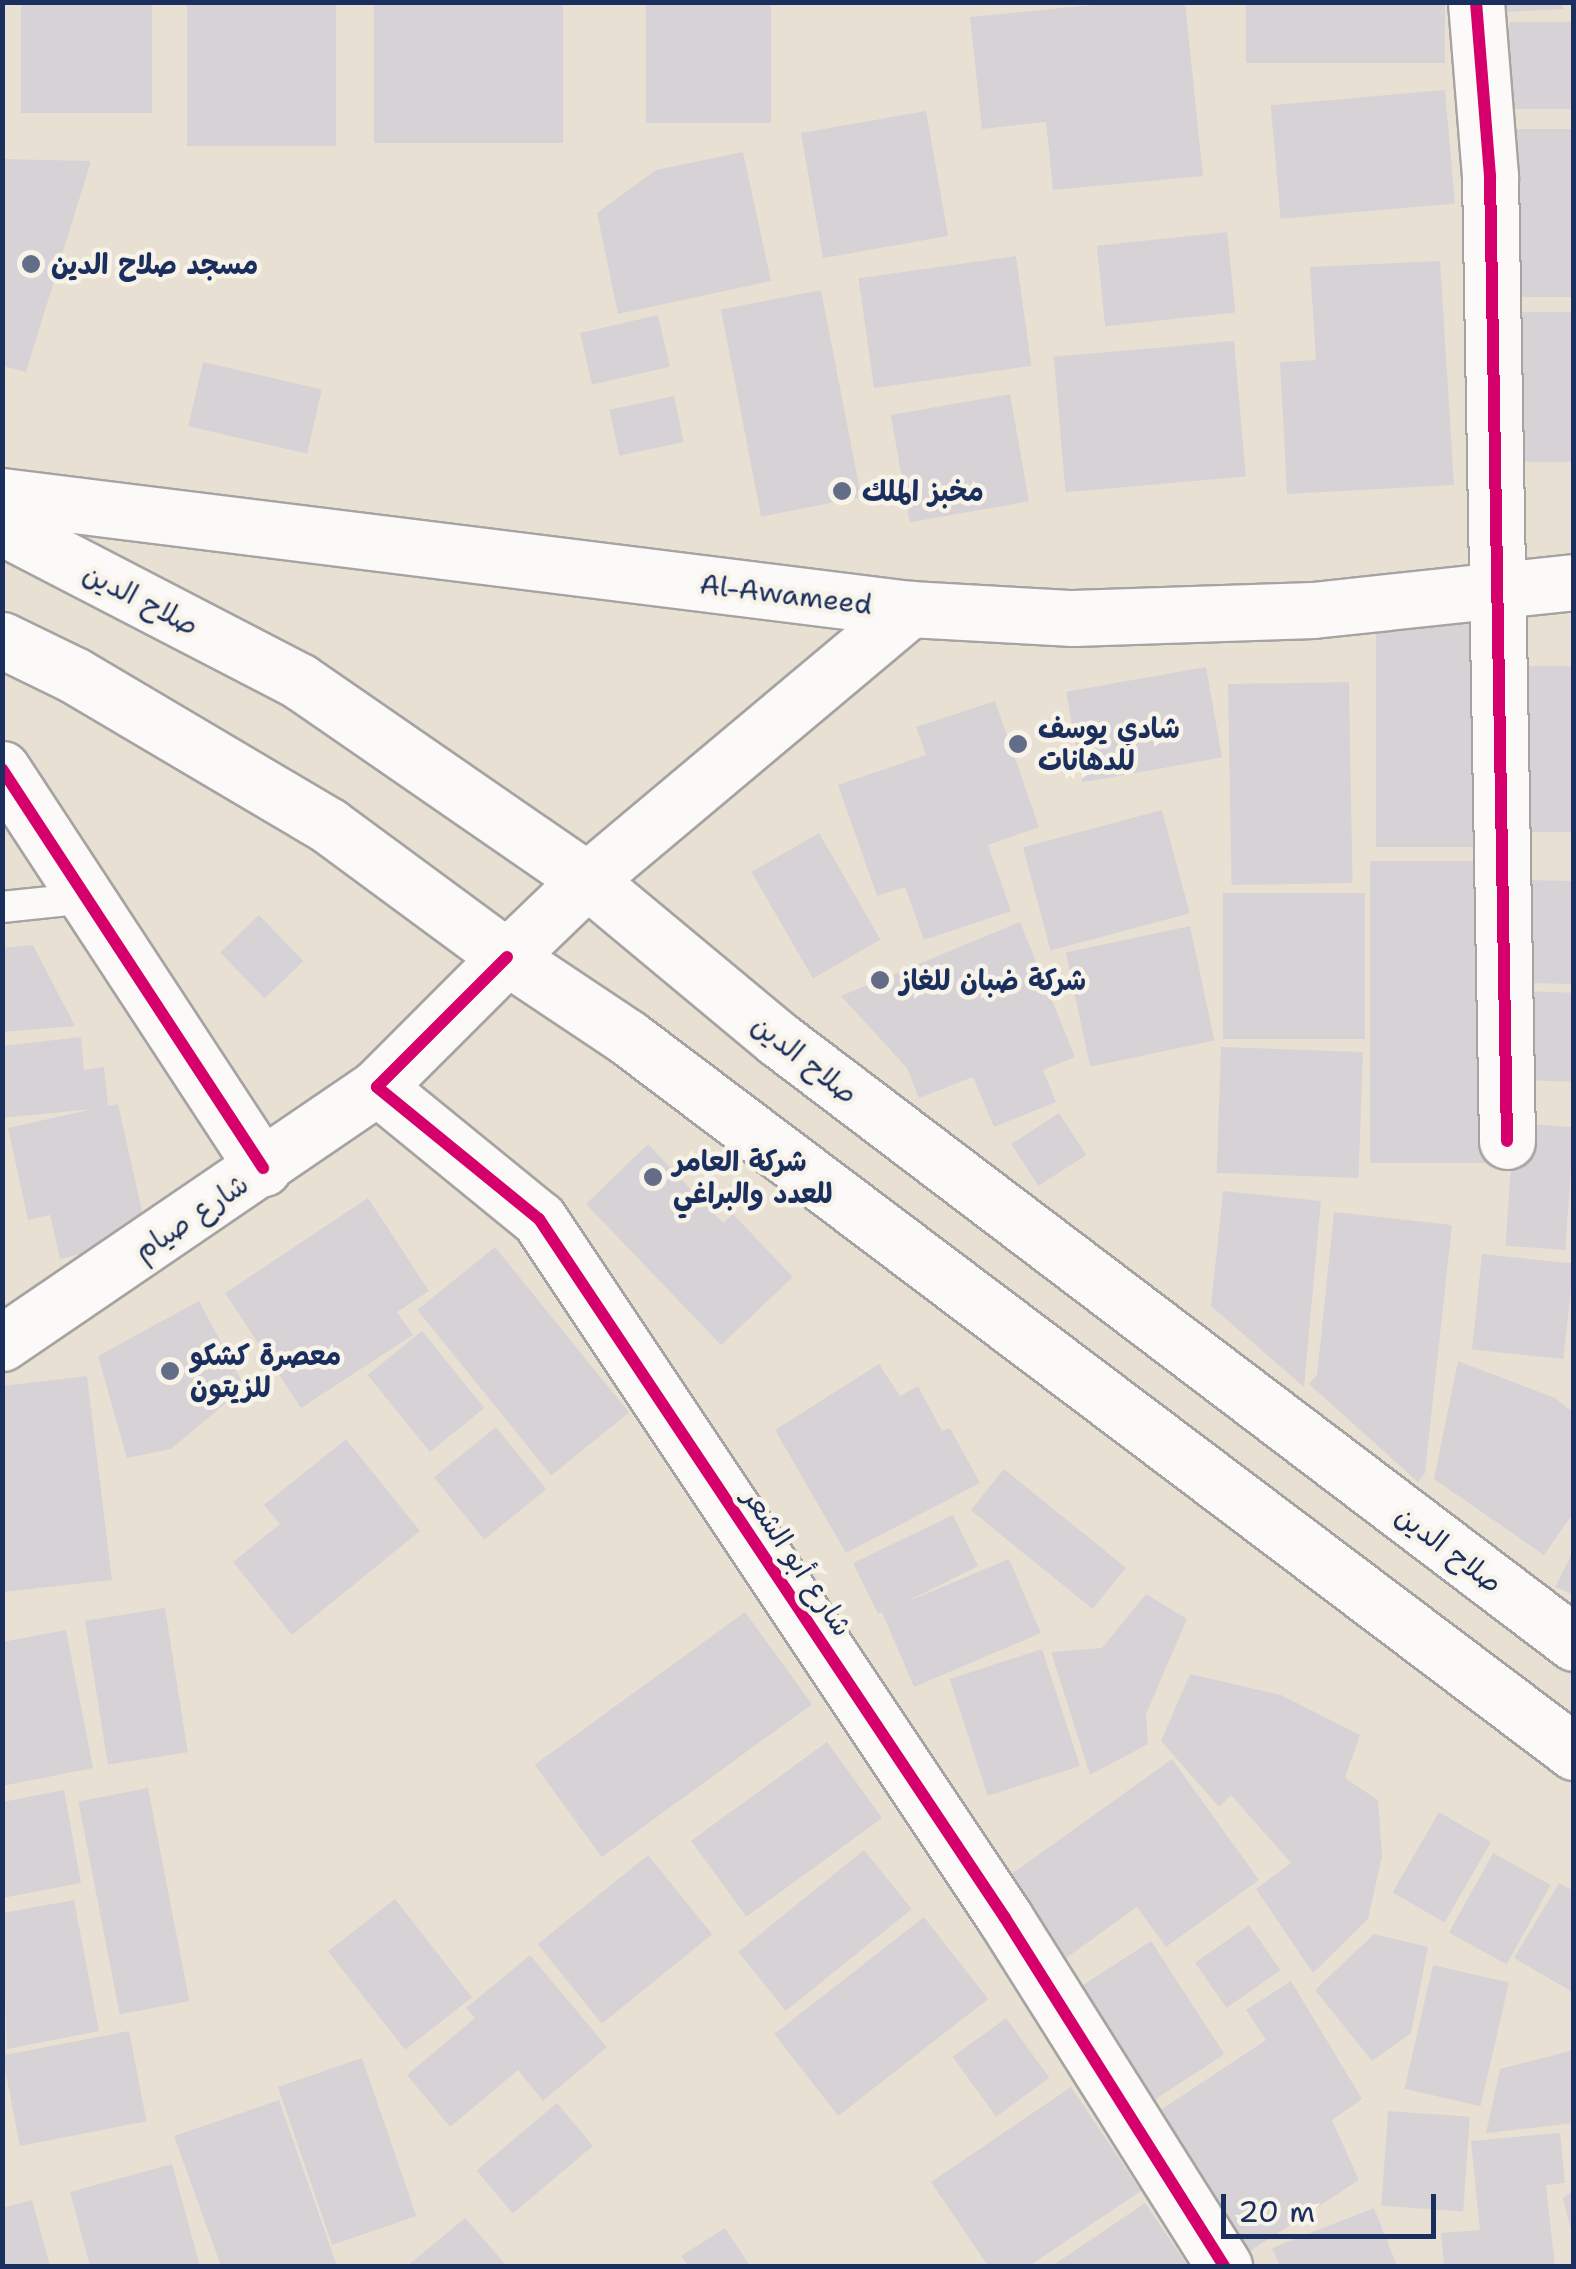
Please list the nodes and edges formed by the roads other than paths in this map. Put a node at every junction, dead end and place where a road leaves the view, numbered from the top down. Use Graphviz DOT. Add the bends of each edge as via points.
graph roads {
  1 [pos="1476,2"];
  2 [pos="2,496"];
  3 [pos="2,527"];
  4 [pos="1574,582"];
  5 [pos="1498,588"];
  6 [pos="910,609"];
  7 [pos="2,640"];
  8 [pos="2,769"];
  9 [pos="586,880"];
  10 [pos="87,898"];
  11 [pos="2,906"];
  12 [pos="508,957"];
  13 [pos="377,1086"];
  14 [pos="1508,1141"];
  15 [pos="262,1168"];
  16 [pos="2,1343"];
  17 [pos="1574,1644"];
  18 [pos="1574,1752"];
  19 [pos="1224,2266"];
  1 -- 5 [label="main road" via="1490,176"];
  2 -- 6 [label="main road, Al-Awameed"];
  3 -- 9 [label="main road, صلاح الدين" via="299,680"];
  4 -- 5 [label="main road, Al-Awameed"];
  5 -- 6 [label="main road, Al-Awameed" via="1294,610 1073,618"];
  5 -- 14 [label="main road"];
  6 -- 9 [label="main road"];
  7 -- 12 [label="main road" via="74,675 330,826"];
  8 -- 10 [label="main road"];
  9 -- 12 [label="main road"];
  9 -- 17 [label="main road, صلاح الدين" via="778,1039"];
  10 -- 11 [label="lane"];
  10 -- 15 [label="main road"];
  12 -- 13 [label="main road"];
  12 -- 18 [label="main road" via="628,1036"];
  13 -- 15 [label="main road, شارع صيام"];
  13 -- 19 [label="main road, شارع أبو الشعر" via="539,1219 1005,1918"];
  15 -- 16 [label="main road, شارع صيام"];
}
